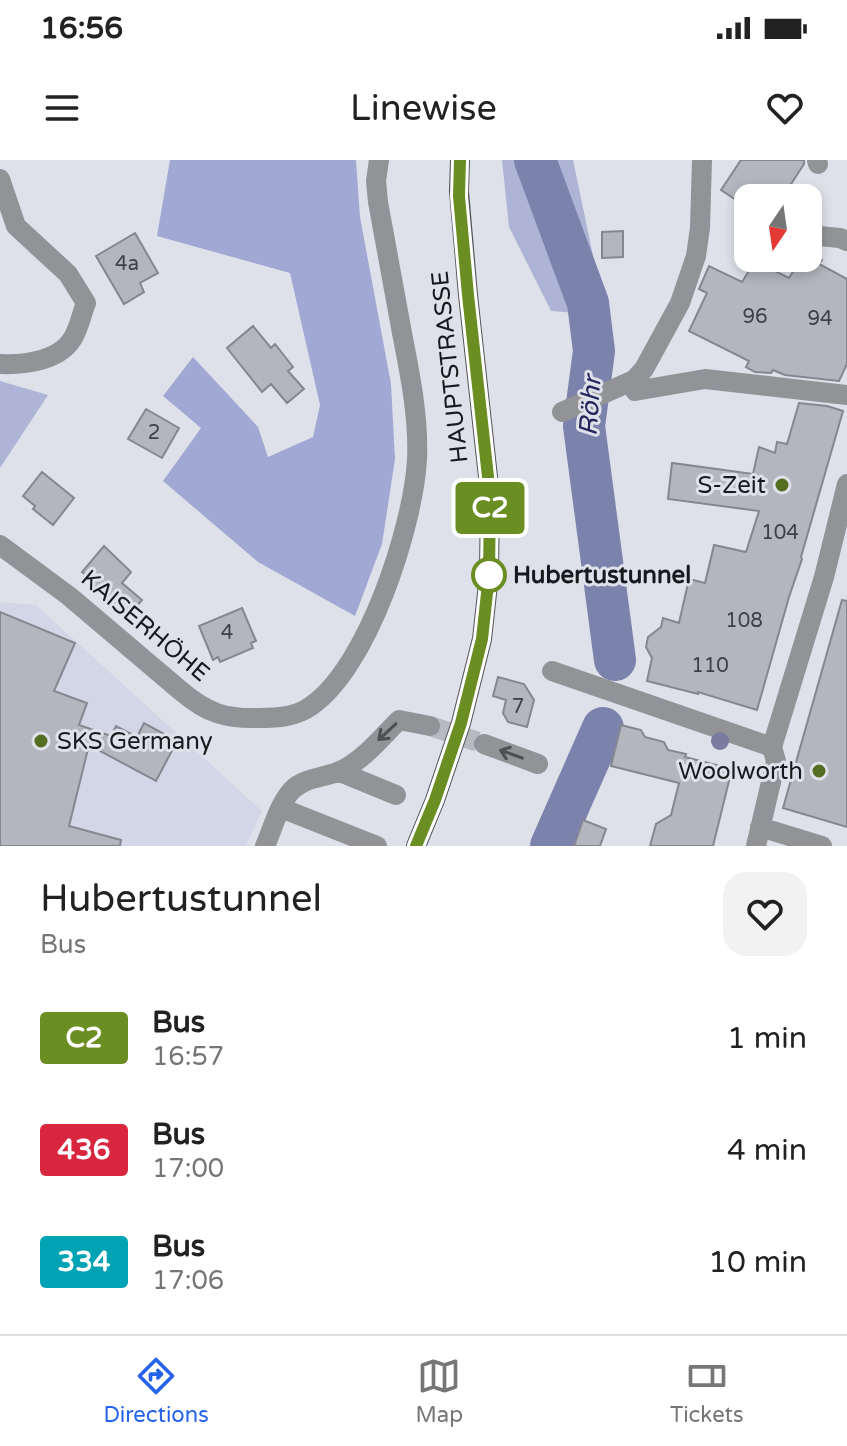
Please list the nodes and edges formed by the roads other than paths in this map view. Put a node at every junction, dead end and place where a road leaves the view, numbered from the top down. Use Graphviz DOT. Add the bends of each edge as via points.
graph roads {
  1 [pos="379,160"];
  2 [pos="460,160"];
  3 [pos="702,160"];
  4 [pos="0,179"];
  5 [pos="8,223"];
  6 [pos="822,236"];
  7 [pos="847,241"];
  8 [pos="0,364"];
  9 [pos="634,386"];
  10 [pos="847,395"];
  11 [pos="562,412"];
  12 [pos="847,484"];
  13 [pos="0,545"];
  14 [pos="552,671"];
  15 [pos="430,726"];
  16 [pos="484,744"];
  17 [pos="772,747"];
  18 [pos="538,764"];
  19 [pos="346,768"];
  20 [pos="396,795"];
  21 [pos="281,808"];
  22 [pos="758,837"];
  23 [pos="265,846"];
  24 [pos="377,846"];
  25 [pos="416,846"];
  26 [pos="822,846"];
  1 -- 13 [label="street, KAISERHÖHE" via="378,202 410,379 417,458 407,518 382,598 330,691 309,708 286,716 229,717 211,712"];
  2 -- 25 [label="main road, HAUPTSTRASSE" via="459,196 490,495 489,575 482,639 461,723"];
  3 -- 9 [label="street" via="700,228 685,293"];
  4 -- 5 [label="street"];
  5 -- 8 [label="street" via="68,274 86,303 74,338 58,352 36,362"];
  6 -- 7 [label="street"];
  9 -- 10 [label="street" via="705,379"];
  9 -- 11 [label="street"];
  12 -- 17 [label="street"];
  14 -- 17 [label="street"];
  15 -- 19 [label="street, one-way" via="399,720"];
  18 -- 16 [label="street, one-way"];
  17 -- 22 [label="street" via="776,761"];
  19 -- 20 [label="street"];
  19 -- 21 [label="street" via="300,784"];
  21 -- 23 [label="street"];
  21 -- 24 [label="street"];
  22 -- 26 [label="street"];
}
